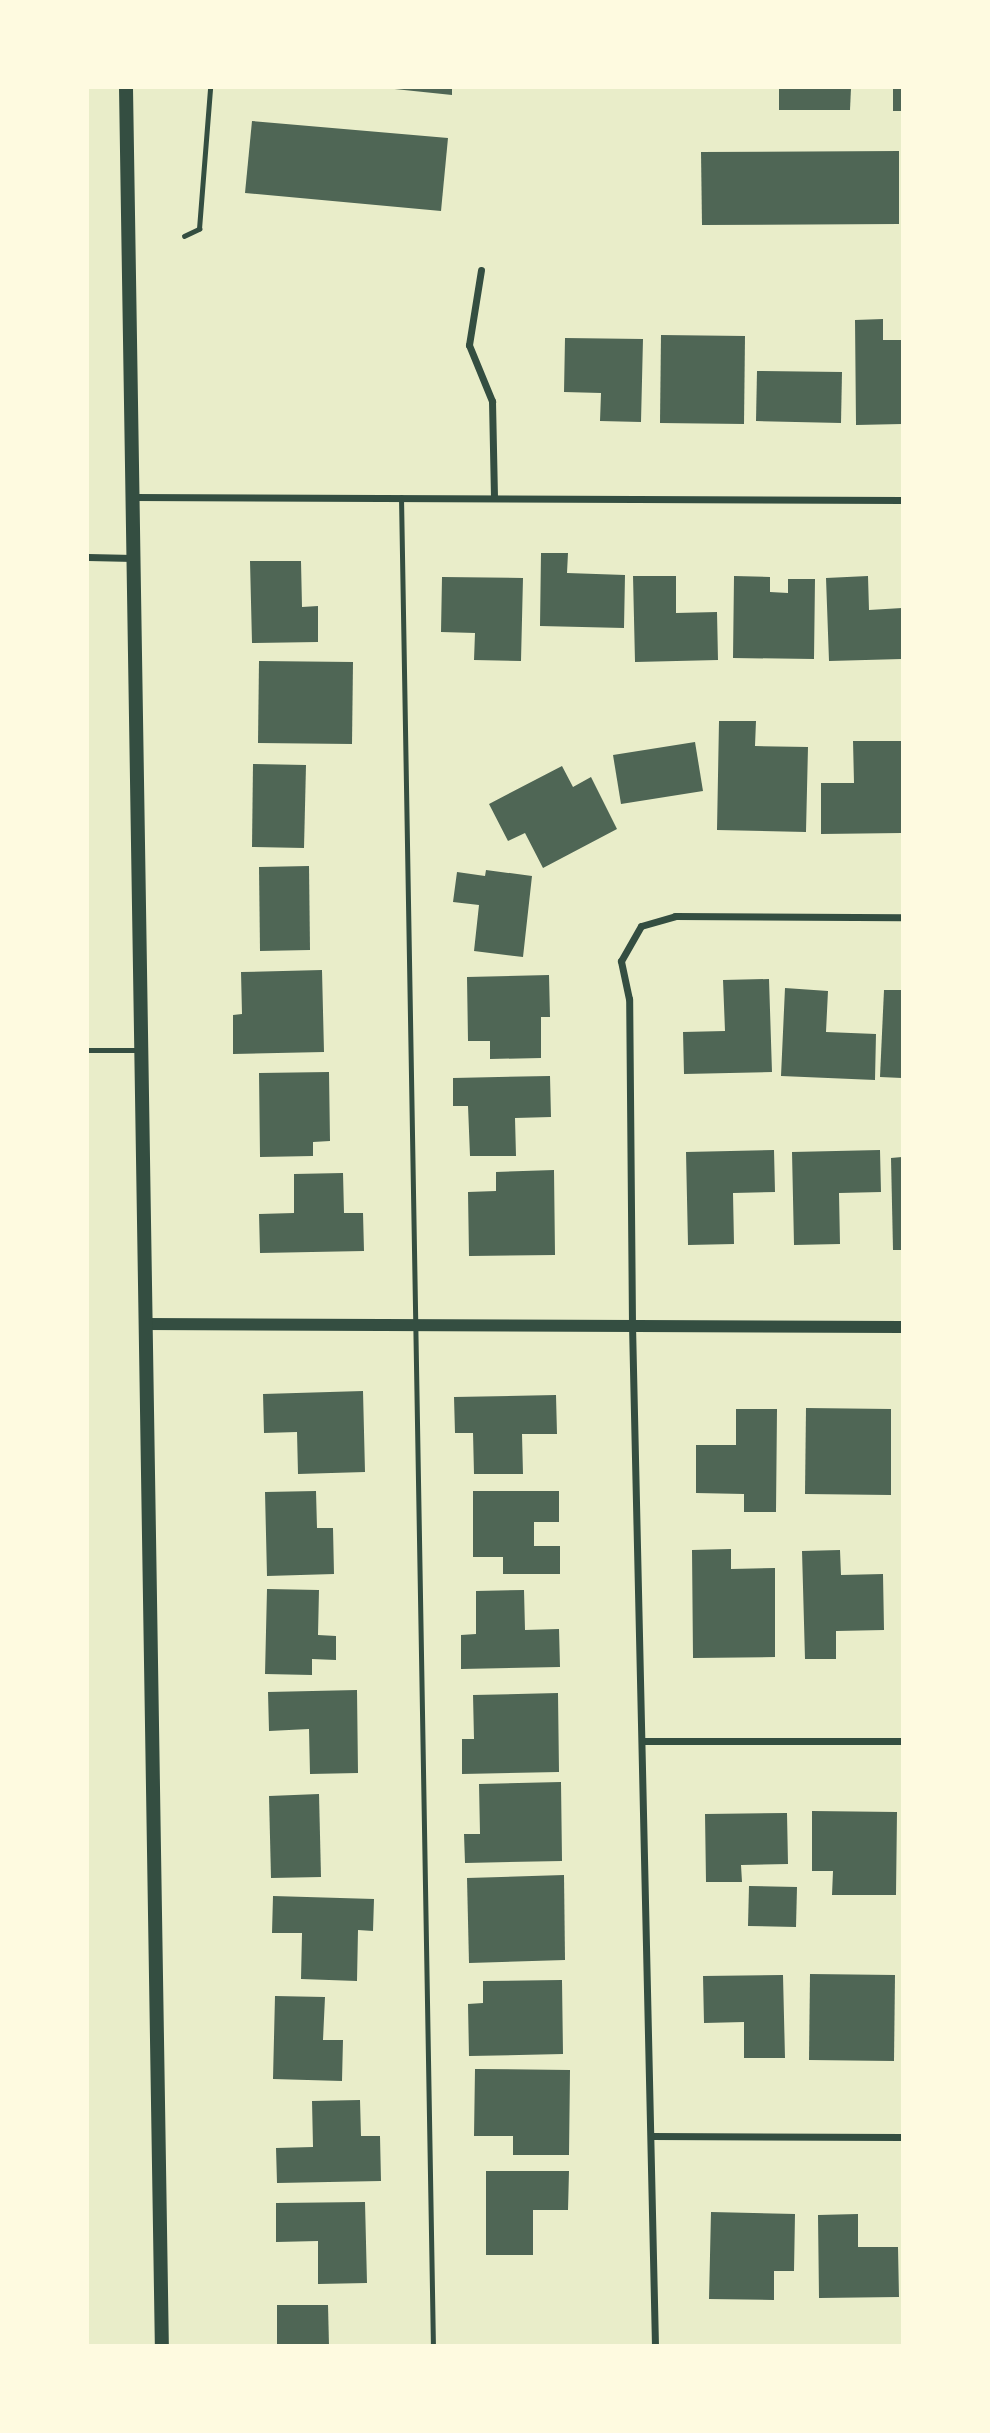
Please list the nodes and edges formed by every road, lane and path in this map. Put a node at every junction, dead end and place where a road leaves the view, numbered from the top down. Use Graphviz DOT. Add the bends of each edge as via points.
graph roads {
  1 [pos="126,88"];
  2 [pos="210,88"];
  3 [pos="184,236"];
  4 [pos="481,270"];
  5 [pos="132,497"];
  6 [pos="401,497"];
  7 [pos="494,497"];
  8 [pos="902,500"];
  9 [pos="88,557"];
  10 [pos="133,558"];
  11 [pos="902,917"];
  12 [pos="88,1050"];
  13 [pos="144,1050"];
  14 [pos="145,1324"];
  15 [pos="416,1324"];
  16 [pos="632,1324"];
  17 [pos="902,1327"];
  18 [pos="642,1741"];
  19 [pos="902,1741"];
  20 [pos="651,2136"];
  21 [pos="902,2137"];
  22 [pos="162,2346"];
  23 [pos="433,2346"];
  24 [pos="655,2346"];
  1 -- 5 [label="main road"];
  2 -- 3 [label="path" via="199,229"];
  4 -- 7 [label="street" via="469,345 492,401"];
  5 -- 6 [label="street"];
  5 -- 10 [label="main road"];
  6 -- 7 [label="street"];
  6 -- 15 [label="lane"];
  7 -- 8 [label="street"];
  9 -- 10 [label="street"];
  10 -- 13 [label="main road"];
  11 -- 16 [label="street" via="675,916 641,926 621,961 629,999"];
  12 -- 13 [label="lane"];
  13 -- 14 [label="main road"];
  14 -- 15 [label="street"];
  14 -- 22 [label="main road"];
  15 -- 16 [label="street"];
  15 -- 23 [label="lane"];
  16 -- 17 [label="street"];
  16 -- 18 [label="street"];
  18 -- 19 [label="street"];
  18 -- 20 [label="street"];
  20 -- 21 [label="street"];
  20 -- 24 [label="street"];
}
